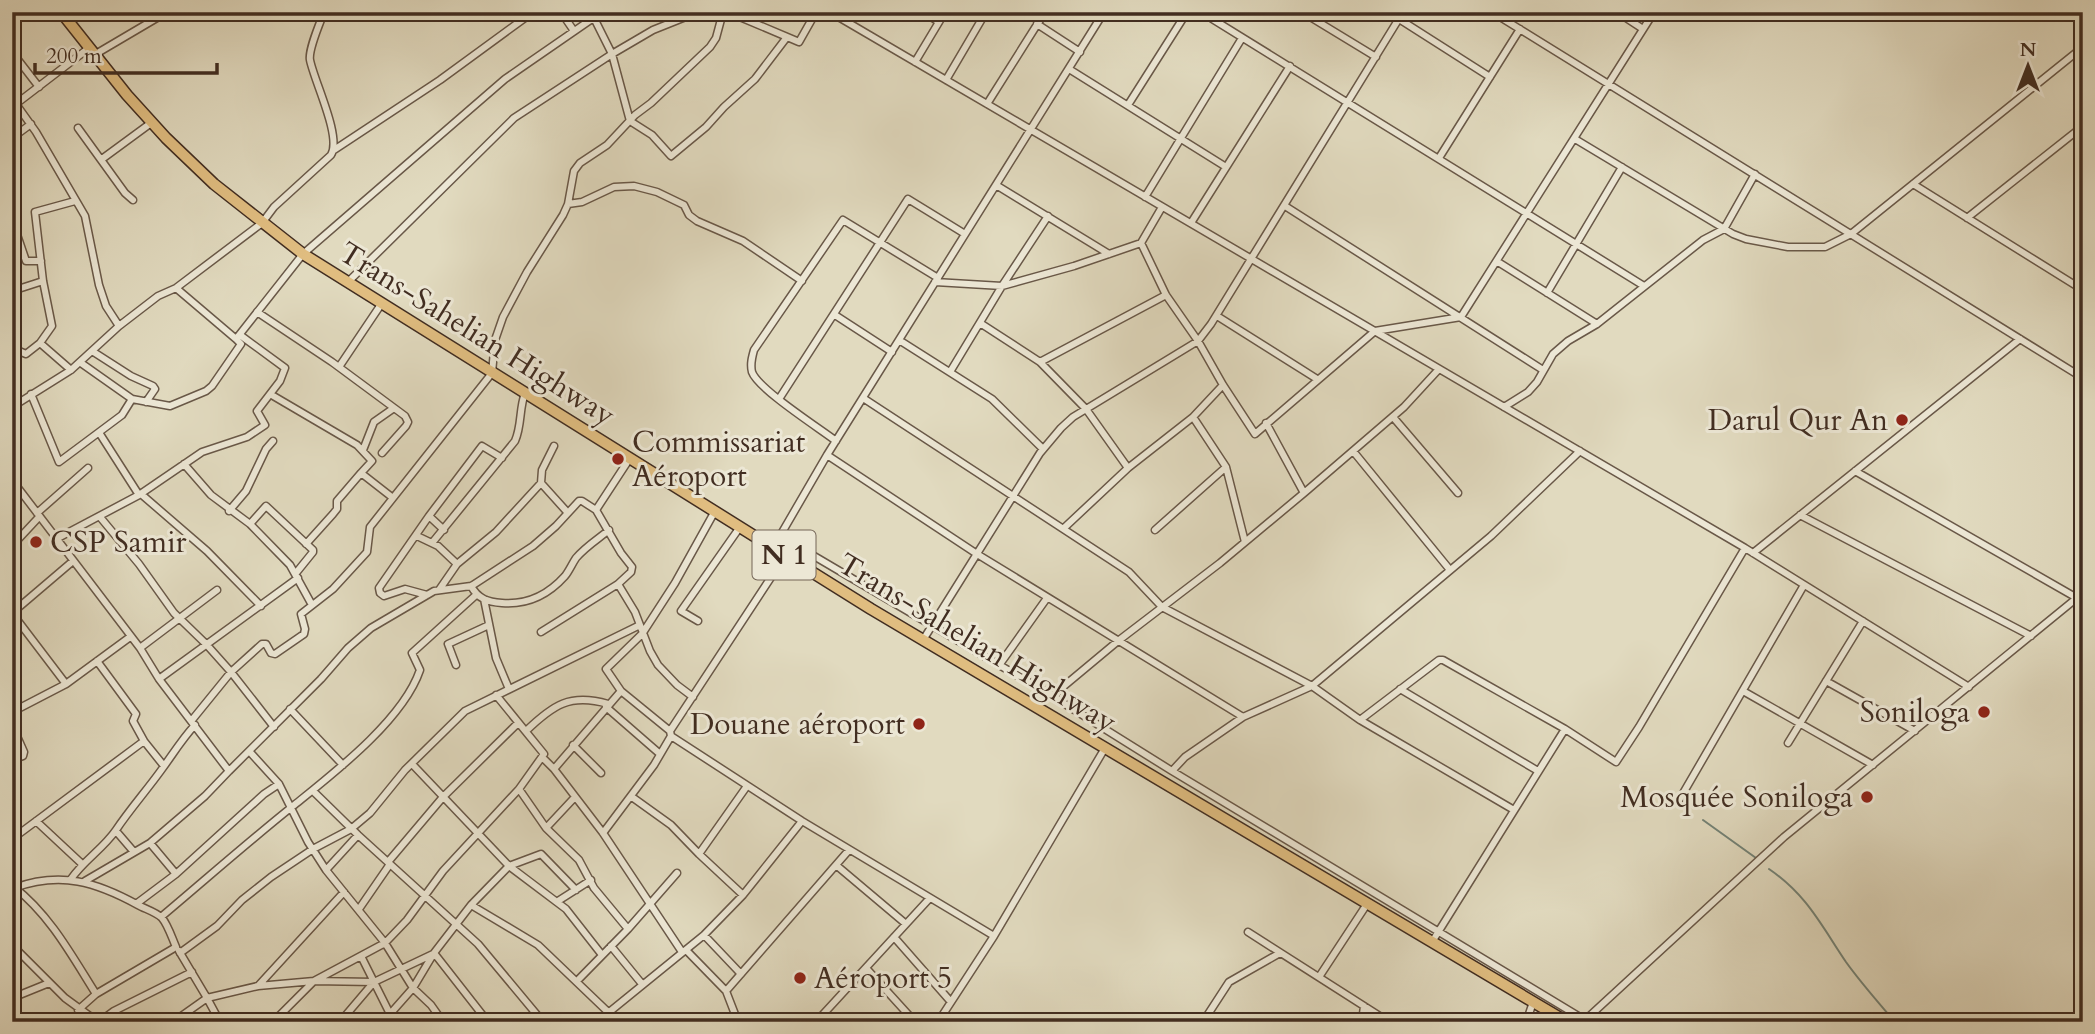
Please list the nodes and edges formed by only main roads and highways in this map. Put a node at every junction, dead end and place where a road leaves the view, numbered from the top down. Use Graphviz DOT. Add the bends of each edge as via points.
graph roads {
  1 [pos="61,12"];
  2 [pos="1567,1022"];
  1 -- 2 [label="highway, Trans-Sahelian Highway / N 1" via="151,123 214,184 303,254 923,640"];
}
